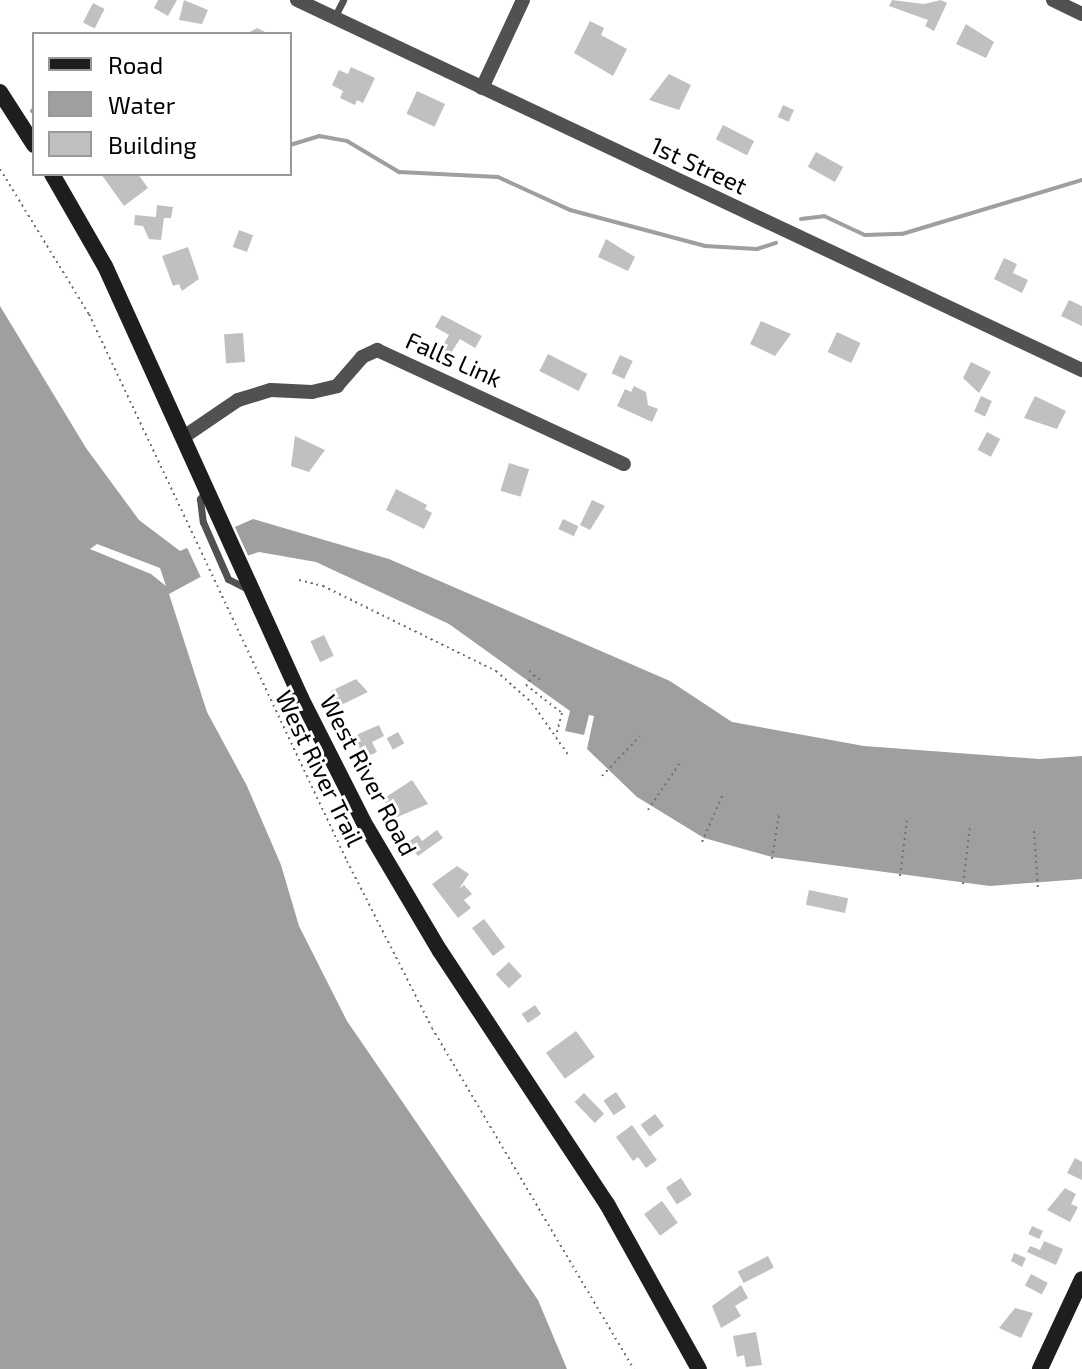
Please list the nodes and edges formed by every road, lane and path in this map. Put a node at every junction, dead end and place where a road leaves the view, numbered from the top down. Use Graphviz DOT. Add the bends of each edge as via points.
graph roads {
  1 [pos="297,0"];
  2 [pos="343,0"];
  3 [pos="523,0"];
  4 [pos="1053,0"];
  5 [pos="1082,14"];
  6 [pos="334,18"];
  7 [pos="482,88"];
  8 [pos="0,92"];
  9 [pos="32,142"];
  10 [pos="0,169"];
  11 [pos="53,176"];
  12 [pos="1082,370"];
  13 [pos="185,436"];
  14 [pos="624,464"];
  15 [pos="208,488"];
  16 [pos="299,580"];
  17 [pos="252,589"];
  18 [pos="529,671"];
  19 [pos="534,675"];
  20 [pos="540,680"];
  21 [pos="640,736"];
  22 [pos="555,739"];
  23 [pos="569,756"];
  24 [pos="680,763"];
  25 [pos="602,776"];
  26 [pos="723,794"];
  27 [pos="648,810"];
  28 [pos="779,815"];
  29 [pos="907,820"];
  30 [pos="970,827"];
  31 [pos="1034,831"];
  32 [pos="702,842"];
  33 [pos="772,859"];
  34 [pos="900,876"];
  35 [pos="963,884"];
  36 [pos="1038,889"];
  37 [pos="1081,1282"];
  38 [pos="634,1369"];
  39 [pos="699,1369"];
  40 [pos="1040,1369"];
  1 -- 6 [label="street, 1st Street"];
  2 -- 6 [label="lane"];
  3 -- 7 [label="street"];
  4 -- 5 [label="street"];
  6 -- 7 [label="street, 1st Street"];
  7 -- 12 [label="street, 1st Street"];
  8 -- 9 [label="main road"];
  10 -- 38 [label="path, West River Trail" via="89,314 347,861 432,1028"];
  11 -- 13 [label="main road, West River Road" via="105,266"];
  13 -- 14 [label="street, Falls Link" via="238,400 271,390 312,392 337,386 362,357 377,350"];
  13 -- 15 [label="main road, West River Road"];
  15 -- 17 [label="main road, West River Road"];
  15 -- 17 [label="lane" via="200,499 203,522 226,574 233,583"];
  16 -- 22 [label="path" via="323,586 496,671 532,703"];
  17 -- 39 [label="main road, West River Road" via="384,856 607,1204"];
  18 -- 19 [label="path"];
  19 -- 20 [label="path"];
  19 -- 22 [label="path" via="526,685 562,713"];
  21 -- 25 [label="path"];
  22 -- 23 [label="path"];
  24 -- 27 [label="path"];
  26 -- 32 [label="path"];
  28 -- 33 [label="path"];
  29 -- 34 [label="path"];
  30 -- 35 [label="path"];
  31 -- 36 [label="path"];
  37 -- 40 [label="main road"];
}
